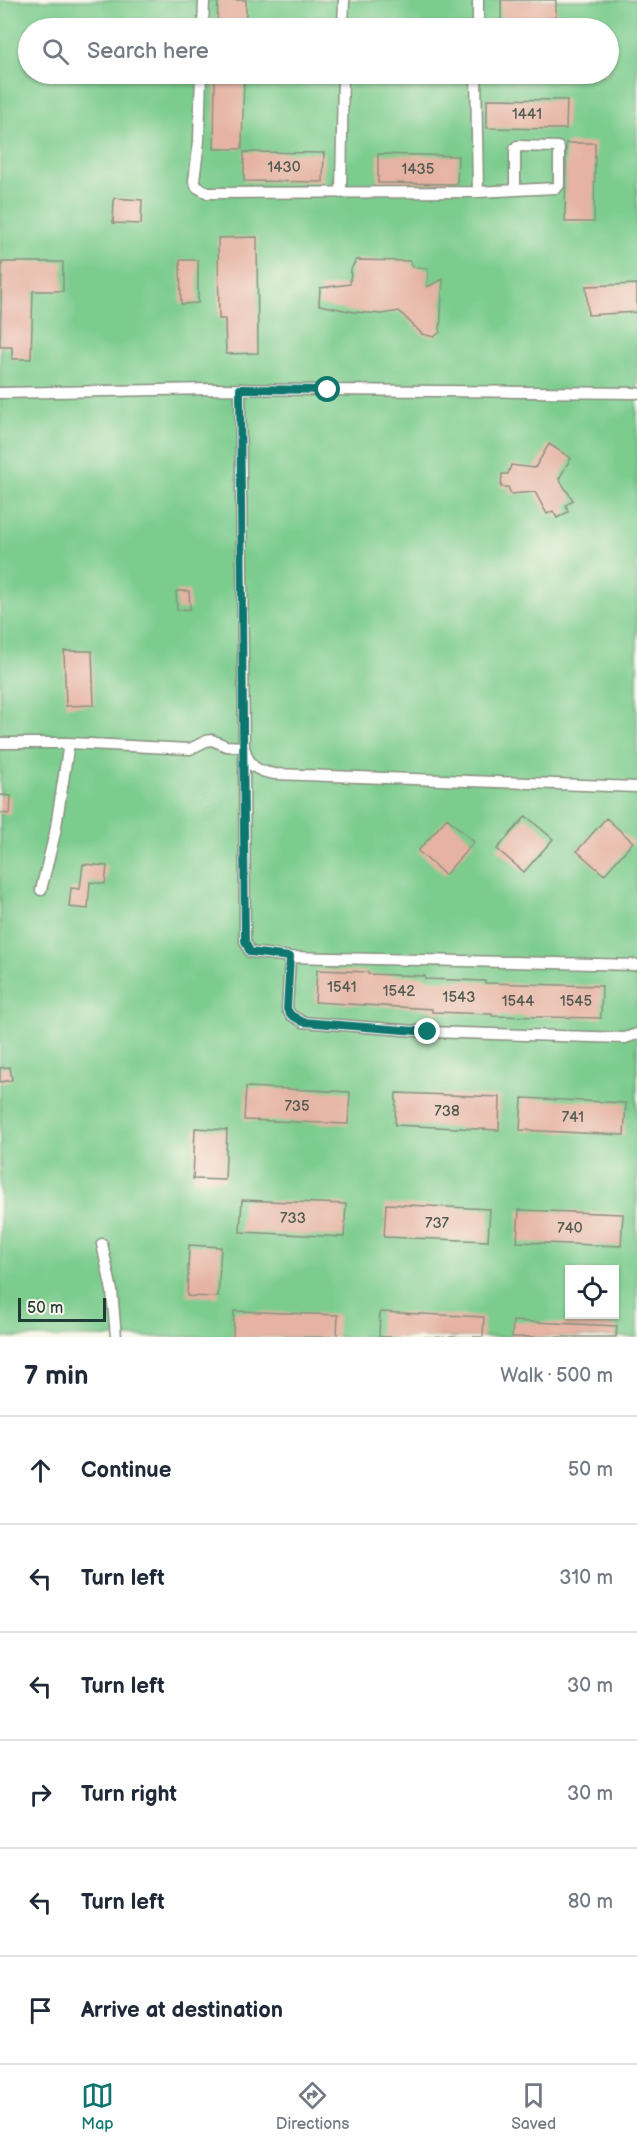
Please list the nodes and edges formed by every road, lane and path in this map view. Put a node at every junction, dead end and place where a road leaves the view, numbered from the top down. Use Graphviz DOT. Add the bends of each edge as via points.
graph roads {
  1 [pos="204,0"];
  2 [pos="344,0"];
  3 [pos="478,0"];
  4 [pos="203,18"];
  5 [pos="343,18"];
  6 [pos="478,18"];
  7 [pos="201,84"];
  8 [pos="343,84"];
  9 [pos="476,84"];
  10 [pos="515,190"];
  11 [pos="341,192"];
  12 [pos="478,192"];
  13 [pos="240,389"];
  14 [pos="0,393"];
  15 [pos="637,393"];
  16 [pos="0,742"];
  17 [pos="69,743"];
  18 [pos="244,747"];
  19 [pos="637,787"];
  20 [pos="40,890"];
  21 [pos="290,957"];
  22 [pos="637,965"];
  23 [pos="637,1034"];
  24 [pos="102,1244"];
  25 [pos="116,1337"];
  1 -- 4 [label="street"];
  2 -- 5 [label="street"];
  3 -- 6 [label="street"];
  7 -- 11 [label="street" via="194,181 202,191"];
  8 -- 11 [label="street"];
  9 -- 12 [label="street"];
  10 -- 10 [label="street" via="556,188 558,147 517,146"];
  10 -- 12 [label="street"];
  11 -- 12 [label="street"];
  13 -- 14 [label="street"];
  13 -- 15 [label="street"];
  13 -- 18 [label="street"];
  16 -- 17 [label="street"];
  17 -- 18 [label="street" via="190,749 212,740 225,746"];
  17 -- 20 [label="street" via="55,833"];
  18 -- 19 [label="street" via="247,760 254,767 274,774"];
  18 -- 21 [label="street" via="245,941 250,952"];
  21 -- 22 [label="street"];
  21 -- 23 [label="street" via="287,1009 303,1022 439,1032 625,1038"];
  24 -- 25 [label="street"];
}
